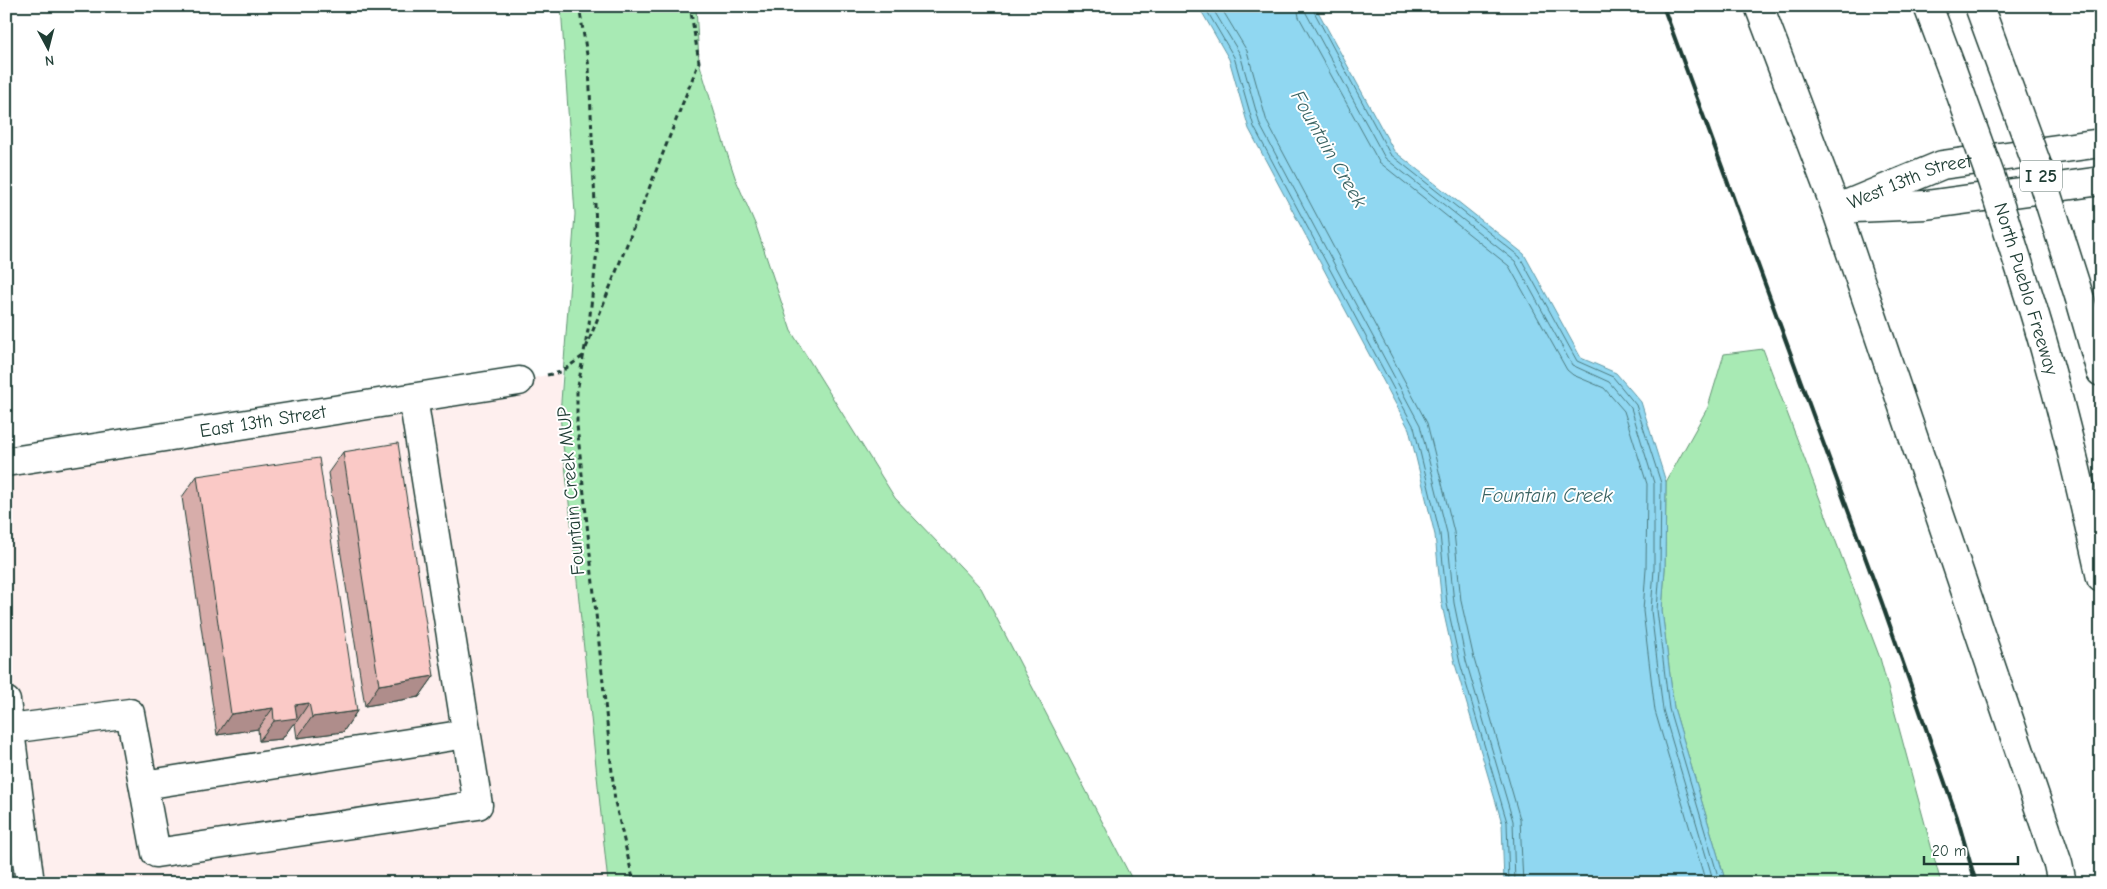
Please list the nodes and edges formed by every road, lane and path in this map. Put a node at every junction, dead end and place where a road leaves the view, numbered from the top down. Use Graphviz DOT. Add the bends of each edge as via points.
graph roads {
  1 [pos="579,6"];
  2 [pos="690,6"];
  3 [pos="1759,6"];
  4 [pos="1928,6"];
  5 [pos="1979,6"];
  6 [pos="2101,143"];
  7 [pos="2101,182"];
  8 [pos="1836,209"];
  9 [pos="582,357"];
  10 [pos="2101,372"];
  11 [pos="519,381"];
  12 [pos="413,398"];
  13 [pos="6,462"];
  14 [pos="2101,578"];
  15 [pos="6,701"];
  16 [pos="10,729"];
  17 [pos="466,734"];
  18 [pos="144,785"];
  19 [pos="30,883"];
  20 [pos="634,883"];
  21 [pos="2062,883"];
  1 -- 9 [label="path, Fountain Creek MUP" via="588,67 597,250"];
  2 -- 9 [label="path" via="699,62"];
  3 -- 8 [label="main road"];
  4 -- 14 [label="main road, North Pueblo Freeway / I 25, bridge" via="1992,181 2033,309 2078,473"];
  5 -- 10 [label="main road, I 25, bridge" via="2041,176"];
  6 -- 8 [label="main road, West 13th Street" via="1942,165"];
  7 -- 8 [label="main road, West 13th Street" via="1926,205"];
  8 -- 21 [label="main road"];
  9 -- 11 [label="path" via="561,372"];
  9 -- 20 [label="path, Fountain Creek MUP" via="577,425 615,802"];
  11 -- 12 [label="main road, East 13th Street"];
  12 -- 13 [label="main road, East 13th Street"];
  12 -- 17 [label="main road"];
  15 -- 16 [label="main road"];
  16 -- 18 [label="main road" via="130,713"];
  16 -- 19 [label="main road"];
  17 -- 18 [label="main road"];
  17 -- 18 [label="main road" via="478,806 156,853"];
}
